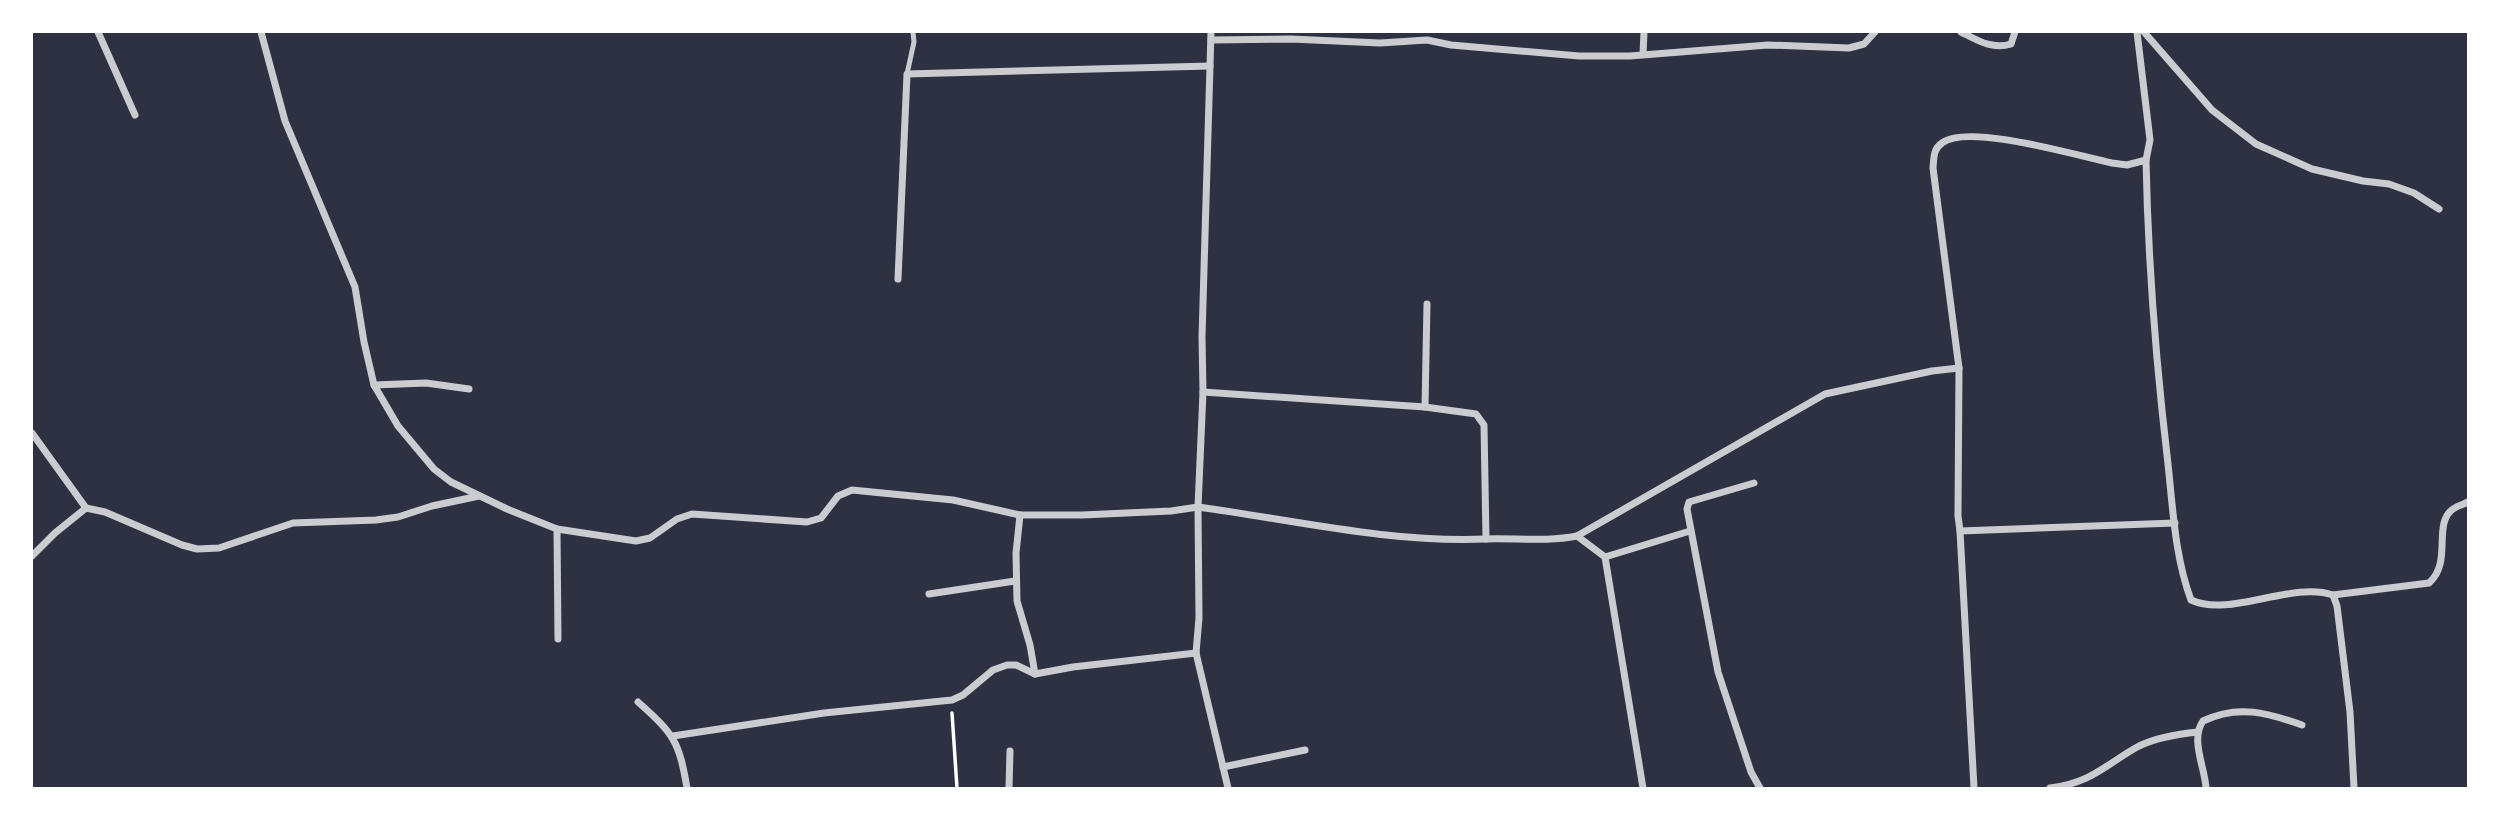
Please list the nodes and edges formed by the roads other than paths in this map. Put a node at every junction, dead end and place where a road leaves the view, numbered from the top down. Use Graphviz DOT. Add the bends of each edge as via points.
graph roads {
  1 [pos="98,32"];
  2 [pos="261,32"];
  3 [pos="914,32"];
  4 [pos="1644,32"];
  5 [pos="1875,32"];
  6 [pos="1961,32"];
  7 [pos="2015,32"];
  8 [pos="2137,32"];
  9 [pos="2144,32"];
  10 [pos="1211,36"];
  11 [pos="1643,54"];
  12 [pos="1210,66"];
  13 [pos="907,74"];
  14 [pos="135,115"];
  15 [pos="2146,160"];
  16 [pos="2439,209"];
  17 [pos="898,279"];
  18 [pos="1427,304"];
  19 [pos="1959,368"];
  20 [pos="374,385"];
  21 [pos="469,390"];
  22 [pos="1203,392"];
  23 [pos="1425,407"];
  24 [pos="32,433"];
  25 [pos="1754,483"];
  26 [pos="480,496"];
  27 [pos="2469,502"];
  28 [pos="1198,507"];
  29 [pos="86,508"];
  30 [pos="1020,515"];
  31 [pos="2175,523"];
  32 [pos="556,529"];
  33 [pos="1690,531"];
  34 [pos="1960,531"];
  35 [pos="1577,536"];
  36 [pos="1486,539"];
  37 [pos="32,556"];
  38 [pos="1605,557"];
  39 [pos="1015,581"];
  40 [pos="929,594"];
  41 [pos="2333,596"];
  42 [pos="558,639"];
  43 [pos="1196,653"];
  44 [pos="1035,674"];
  45 [pos="638,702"];
  46 [pos="2302,725"];
  47 [pos="2198,732"];
  48 [pos="673,736"];
  49 [pos="1305,750"];
  50 [pos="1010,751"];
  51 [pos="1223,767"];
  52 [pos="687,789"];
  53 [pos="1009,789"];
  54 [pos="1227,789"];
  55 [pos="1643,789"];
  56 [pos="1760,789"];
  57 [pos="1975,789"];
  58 [pos="2050,789"];
  59 [pos="2206,789"];
  60 [pos="2354,789"];
  1 -- 14 [label="street"];
  2 -- 20 [label="street" via="285,121 355,287"];
  3 -- 13 [label="lane"];
  4 -- 11 [label="street"];
  5 -- 11 [label="street" via="1864,44 1849,48 1768,45"];
  6 -- 7 [label="street" via="1998,47 2011,44"];
  8 -- 15 [label="street" via="2150,140"];
  9 -- 16 [label="street" via="2212,110 2256,144 2312,169 2389,184"];
  10 -- 11 [label="street" via="1380,43 1427,40 1579,56"];
  10 -- 12 [label="street"];
  12 -- 13 [label="street"];
  12 -- 22 [label="street"];
  13 -- 17 [label="street"];
  15 -- 19 [label="street" via="2112,163 1989,137 1949,139 1939,145 1933,168"];
  15 -- 31 [label="street" via="2158,382"];
  18 -- 23 [label="street"];
  19 -- 34 [label="street"];
  19 -- 35 [label="street" via="1825,394"];
  20 -- 21 [label="street" via="426,383"];
  20 -- 26 [label="street" via="398,426 434,469"];
  22 -- 23 [label="street"];
  22 -- 28 [label="street"];
  23 -- 36 [label="street" via="1467,412 1482,419"];
  24 -- 29 [label="street"];
  25 -- 33 [label="street" via="1689,502"];
  26 -- 29 [label="street" via="398,517 293,523 219,548 197,549"];
  26 -- 32 [label="street"];
  27 -- 41 [label="street" via="2452,509 2446,518 2441,568 2429,583"];
  28 -- 30 [label="street"];
  28 -- 36 [label="street" via="1369,534"];
  28 -- 43 [label="street"];
  29 -- 37 [label="street"];
  30 -- 32 [label="street" via="953,500 852,490 838,496 821,518 807,522 692,514 636,541"];
  30 -- 39 [label="street"];
  31 -- 34 [label="street"];
  31 -- 41 [label="street" via="2187,588 2191,600 2201,605 2297,593"];
  32 -- 42 [label="street"];
  33 -- 38 [label="street"];
  33 -- 56 [label="street" via="1718,672"];
  34 -- 57 [label="street"];
  35 -- 36 [label="street"];
  35 -- 38 [label="street"];
  38 -- 55 [label="street"];
  39 -- 40 [label="street"];
  39 -- 44 [label="street"];
  41 -- 60 [label="street" via="2350,712"];
  43 -- 44 [label="street"];
  43 -- 51 [label="street"];
  44 -- 48 [label="street" via="1007,665 951,700"];
  45 -- 48 [label="street"];
  46 -- 47 [label="street" via="2243,710 2203,721"];
  47 -- 58 [label="street" via="2140,746 2101,772"];
  47 -- 59 [label="street"];
  48 -- 52 [label="street"];
  49 -- 51 [label="street"];
  50 -- 53 [label="street"];
  51 -- 54 [label="street"];
}
